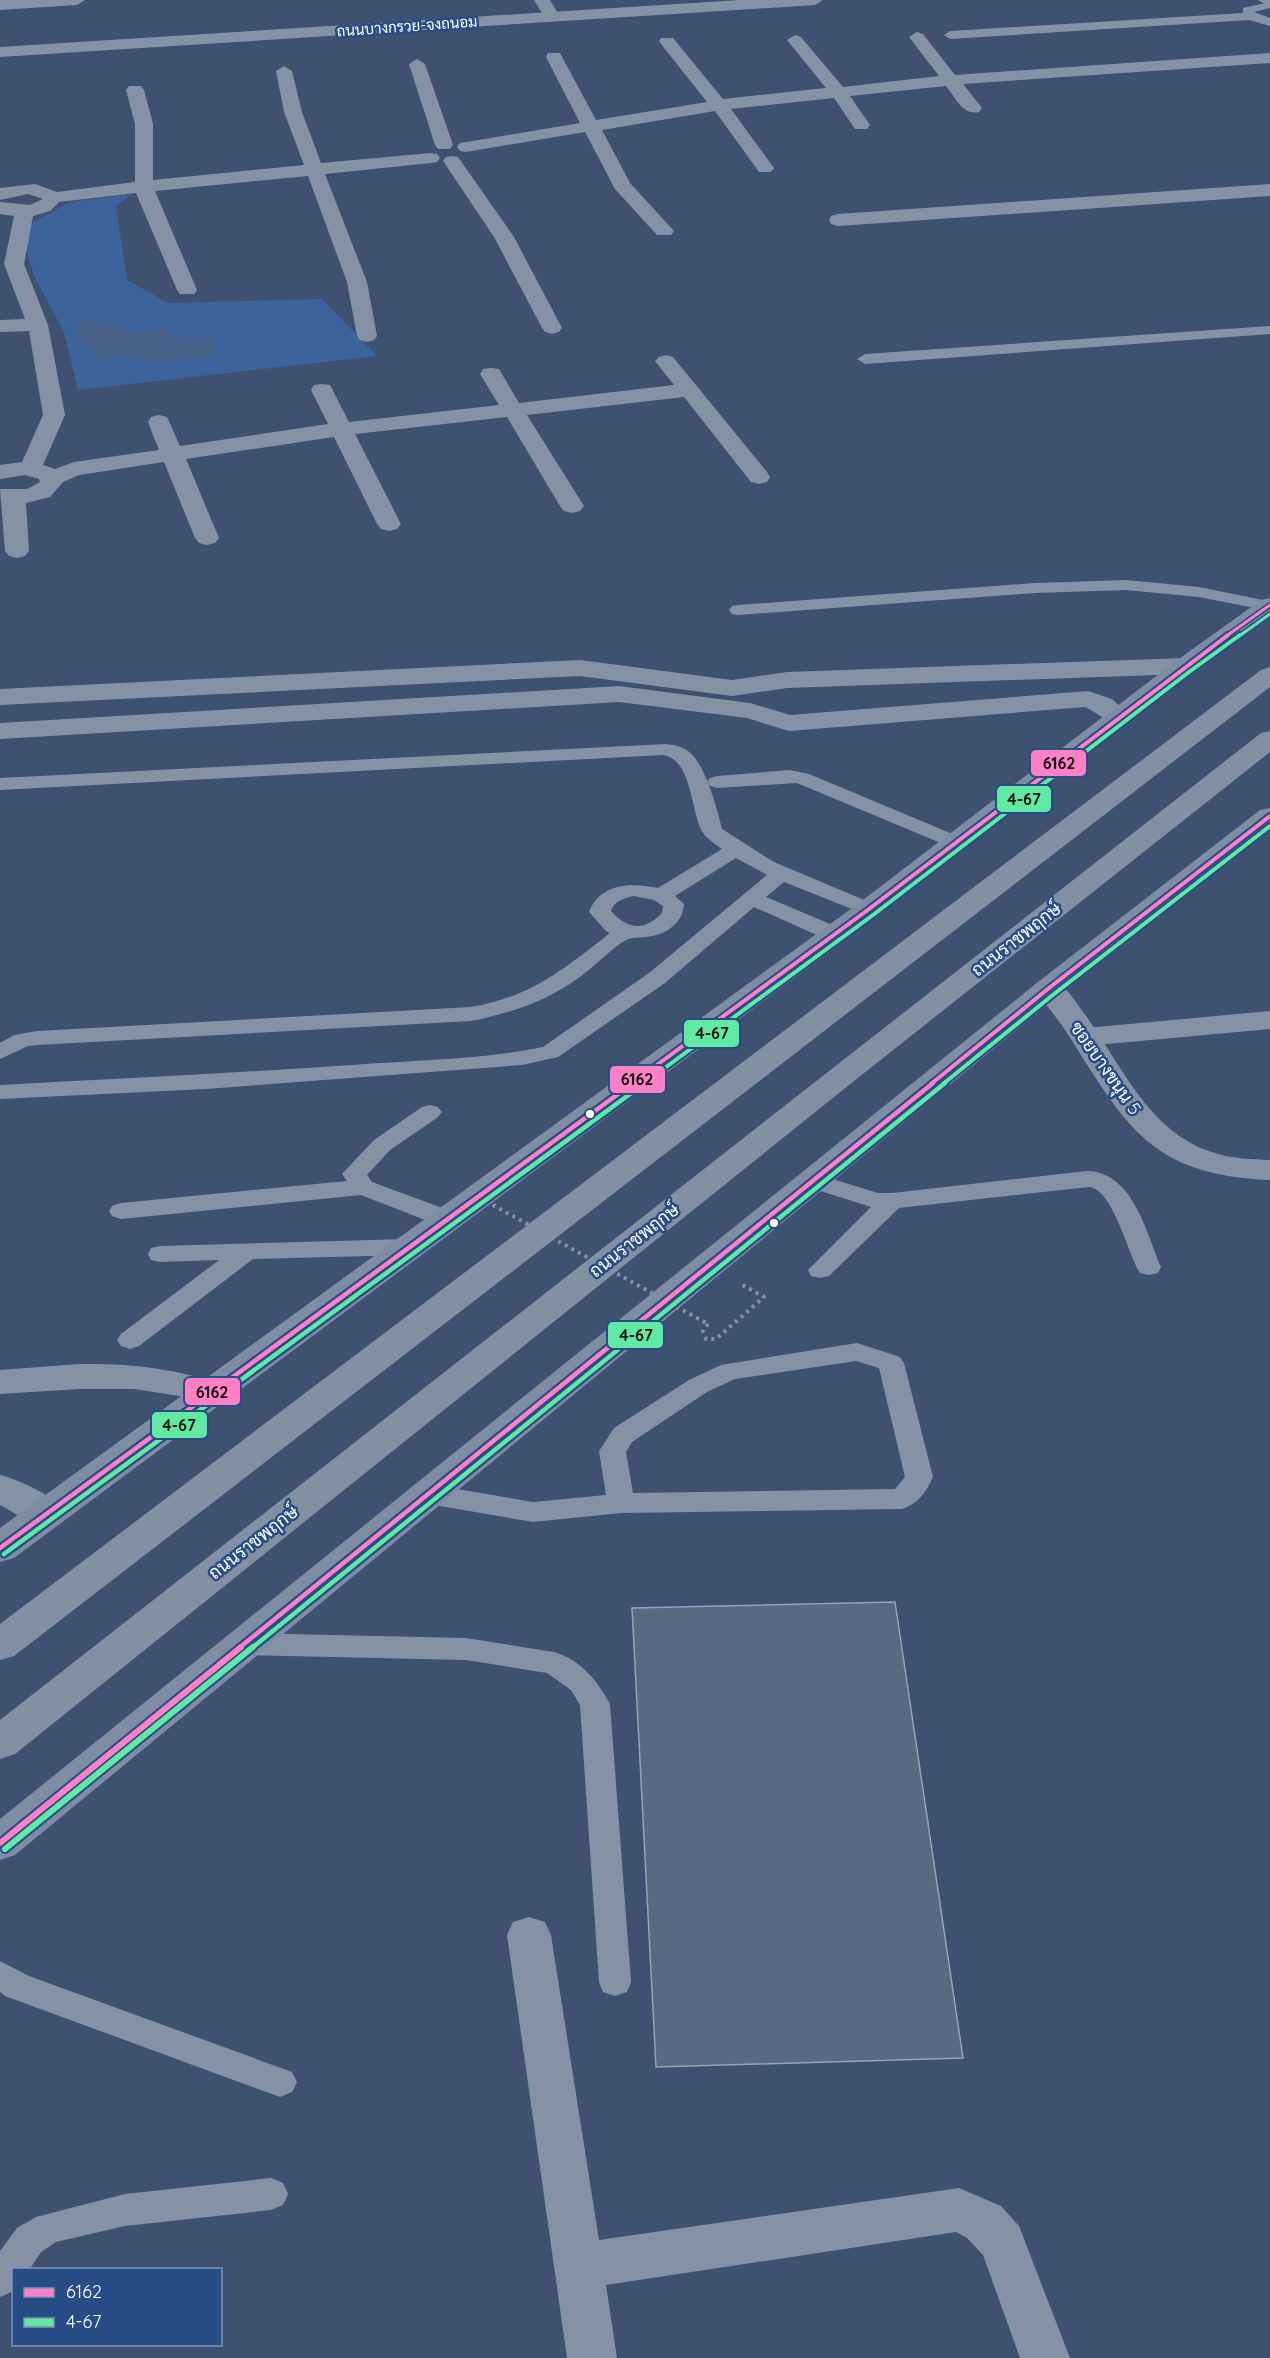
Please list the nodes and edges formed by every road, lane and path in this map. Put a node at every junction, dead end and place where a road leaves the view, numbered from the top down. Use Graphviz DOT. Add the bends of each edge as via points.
graph roads {
  1 [pos="77,0"];
  2 [pos="542,0"];
  3 [pos="815,0"];
  4 [pos="767,2"];
  5 [pos="1269,2"];
  6 [pos="0,5"];
  7 [pos="1250,16"];
  8 [pos="552,17"];
  9 [pos="1270,22"];
  10 [pos="950,35"];
  11 [pos="917,37"];
  12 [pos="795,40"];
  13 [pos="667,41"];
  14 [pos="0,52"];
  15 [pos="554,57"];
  16 [pos="1270,58"];
  17 [pos="417,64"];
  18 [pos="284,71"];
  19 [pos="951,80"];
  20 [pos="135,90"];
  21 [pos="839,93"];
  22 [pos="719,105"];
  23 [pos="973,108"];
  24 [pos="590,125"];
  25 [pos="861,125"];
  26 [pos="448,153"];
  27 [pos="765,168"];
  28 [pos="315,170"];
  29 [pos="144,186"];
  30 [pos="4,187"];
  31 [pos="1270,190"];
  32 [pos="53,198"];
  33 [pos="0,208"];
  34 [pos="24,211"];
  35 [pos="838,220"];
  36 [pos="664,231"];
  37 [pos="187,290"];
  38 [pos="38,325"];
  39 [pos="0,326"];
  40 [pos="552,328"];
  41 [pos="1270,330"];
  42 [pos="367,336"];
  43 [pos="865,358"];
  44 [pos="666,361"];
  45 [pos="491,374"];
  46 [pos="322,390"];
  47 [pos="691,390"];
  48 [pos="513,412"];
  49 [pos="159,422"];
  50 [pos="342,429"];
  51 [pos="173,455"];
  52 [pos="30,469"];
  53 [pos="0,472"];
  54 [pos="759,477"];
  55 [pos="52,478"];
  56 [pos="7,497"];
  57 [pos="572,506"];
  58 [pos="389,524"];
  59 [pos="207,538"];
  60 [pos="18,550"];
  61 [pos="1269,606"];
  62 [pos="738,610"];
  63 [pos="1185,666"];
  64 [pos="1270,675"];
  65 [pos="36,695"];
  66 [pos="0,697"];
  67 [pos="1118,717"];
  68 [pos="38,729"];
  69 [pos="0,731"];
  70 [pos="1270,739"];
  71 [pos="717,782"];
  72 [pos="0,784"];
  73 [pos="1270,816"];
  74 [pos="955,842"];
  75 [pos="734,850"];
  76 [pos="782,873"];
  77 [pos="662,895"];
  78 [pos="752,899"];
  79 [pos="869,909"];
  80 [pos="626,931"];
  81 [pos="834,934"];
  82 [pos="1049,988"];
  83 [pos="1270,1020"];
  84 [pos="1086,1037"];
  85 [pos="0,1052"];
  86 [pos="0,1092"];
  87 [pos="430,1112"];
  88 [pos="1270,1170"];
  89 [pos="813,1181"];
  90 [pos="363,1187"];
  91 [pos="473,1194"];
  92 [pos="892,1201"];
  93 [pos="121,1210"];
  94 [pos="447,1219"];
  95 [pos="409,1247"];
  96 [pos="248,1252"];
  97 [pos="160,1254"];
  98 [pos="1149,1267"];
  99 [pos="820,1270"];
  100 [pos="764,1297"];
  101 [pos="130,1340"];
  102 [pos="0,1382"];
  103 [pos="210,1394"];
  104 [pos="0,1488"];
  105 [pos="428,1494"];
  106 [pos="621,1503"];
  107 [pos="47,1514"];
  108 [pos="0,1548"];
  109 [pos="245,1644"];
  110 [pos="0,1645"];
  111 [pos="60,1696"];
  112 [pos="0,1743"];
  113 [pos="0,1763"];
  114 [pos="0,1843"];
  115 [pos="529,1935"];
  116 [pos="0,1975"];
  117 [pos="615,1982"];
  118 [pos="280,2082"];
  119 [pos="271,2194"];
  120 [pos="578,2266"];
  121 [pos="0,2280"];
  122 [pos="592,2358"];
  123 [pos="1045,2358"];
  1 -- 6 [label="street"];
  2 -- 8 [label="street"];
  3 -- 4 [label="street, ถนนบางกรวย-จงถนอม"];
  4 -- 8 [label="street, ถนนบางกรวย-จงถนอม"];
  5 -- 7 [label="lane" via="1248,10"];
  7 -- 9 [label="lane"];
  7 -- 10 [label="lane"];
  8 -- 14 [label="street, ถนนบางกรวย-จงถนอม"];
  11 -- 19 [label="street"];
  12 -- 21 [label="street"];
  13 -- 22 [label="street"];
  15 -- 24 [label="street"];
  16 -- 19 [label="street"];
  17 -- 26 [label="street"];
  18 -- 28 [label="street" via="293,112"];
  19 -- 21 [label="street"];
  19 -- 23 [label="street"];
  20 -- 29 [label="street" via="144,124"];
  21 -- 22 [label="street"];
  21 -- 25 [label="street"];
  22 -- 24 [label="street"];
  22 -- 27 [label="street"];
  24 -- 26 [label="street"];
  24 -- 36 [label="street" via="622,185"];
  26 -- 28 [label="street"];
  26 -- 40 [label="street" via="504,237"];
  28 -- 29 [label="street"];
  28 -- 42 [label="street" via="357,282"];
  29 -- 32 [label="street"];
  29 -- 37 [label="street"];
  30 -- 32 [label="street" via="39,190"];
  31 -- 35 [label="street"];
  32 -- 34 [label="street" via="42,207"];
  33 -- 34 [label="street"];
  34 -- 38 [label="street" via="14,264"];
  38 -- 39 [label="street"];
  38 -- 52 [label="street" via="54,415"];
  41 -- 43 [label="lane"];
  44 -- 47 [label="street"];
  45 -- 48 [label="street"];
  46 -- 50 [label="street"];
  47 -- 48 [label="street"];
  47 -- 54 [label="street"];
  48 -- 50 [label="street"];
  48 -- 57 [label="street"];
  49 -- 51 [label="street"];
  50 -- 51 [label="street"];
  50 -- 58 [label="street"];
  51 -- 55 [label="street" via="74,469"];
  51 -- 59 [label="street"];
  52 -- 53 [label="street"];
  52 -- 55 [label="street"];
  55 -- 56 [label="street" via="42,491"];
  56 -- 60 [label="street"];
  61 -- 62 [label="lane" via="1199,592 1126,585"];
  61 -- 63 [label="main road"];
  63 -- 65 [label="street" via="787,680 732,688 580,668"];
  63 -- 67 [label="main road"];
  64 -- 110 [label="main road"];
  65 -- 66 [label="street"];
  65 -- 68 [label="street"];
  67 -- 68 [label="street" via="1088,699 789,723 750,711 619,694"];
  67 -- 74 [label="main road"];
  68 -- 69 [label="street"];
  70 -- 111 [label="main road, ถนนราชพฤกษ์"];
  71 -- 74 [label="lane" via="802,778"];
  72 -- 75 [label="lane" via="663,749 686,758 712,831"];
  73 -- 82 [label="main road"];
  74 -- 79 [label="main road"];
  75 -- 76 [label="lane"];
  75 -- 77 [label="lane"];
  76 -- 78 [label="lane"];
  76 -- 79 [label="lane"];
  77 -- 80 [label="lane" via="675,909 673,918 655,930"];
  77 -- 80 [label="lane" via="634,891 609,897 602,904 604,920"];
  78 -- 81 [label="lane"];
  78 -- 86 [label="lane" via="657,978 550,1052 436,1066"];
  79 -- 81 [label="main road"];
  80 -- 85 [label="lane" via="539,994 499,1009 419,1019 37,1038 22,1040"];
  81 -- 94 [label="main road"];
  82 -- 84 [label="street, ซอยบางขนุน 5"];
  82 -- 89 [label="main road"];
  83 -- 84 [label="street"];
  84 -- 88 [label="street, ซอยบางขนุน 5" via="1120,1094 1149,1127 1180,1151 1216,1165"];
  87 -- 90 [label="lane" via="382,1145 354,1174"];
  89 -- 92 [label="lane" via="877,1201"];
  89 -- 105 [label="main road"];
  90 -- 93 [label="lane"];
  90 -- 94 [label="lane"];
  91 -- 100 [label="path, bridge" via="708,1324 703,1331 706,1339 716,1339"];
  92 -- 98 [label="lane" via="1098,1179 1119,1201"];
  92 -- 99 [label="lane"];
  94 -- 95 [label="main road"];
  95 -- 96 [label="lane"];
  95 -- 103 [label="main road"];
  96 -- 97 [label="lane"];
  96 -- 101 [label="lane"];
  102 -- 103 [label="street" via="135,1376 188,1384"];
  103 -- 107 [label="main road"];
  104 -- 107 [label="street"];
  105 -- 106 [label="lane" via="533,1512"];
  105 -- 109 [label="main road"];
  106 -- 106 [label="lane" via="902,1499 920,1477 891,1363 857,1352 730,1371 698,1386 623,1435 612,1451"];
  107 -- 108 [label="main road"];
  109 -- 114 [label="main road"];
  109 -- 117 [label="lane" via="466,1649 554,1664 581,1682 596,1704"];
  111 -- 112 [label="main road, ถนนราชพฤกษ์"];
  111 -- 113 [label="main road"];
  115 -- 120 [label="street"];
  116 -- 118 [label="lane" via="17,1986"];
  119 -- 121 [label="lane" via="125,2210 48,2228 30,2240"];
  120 -- 122 [label="street"];
  120 -- 123 [label="street" via="959,2210 984,2222 1002,2242"];
}
